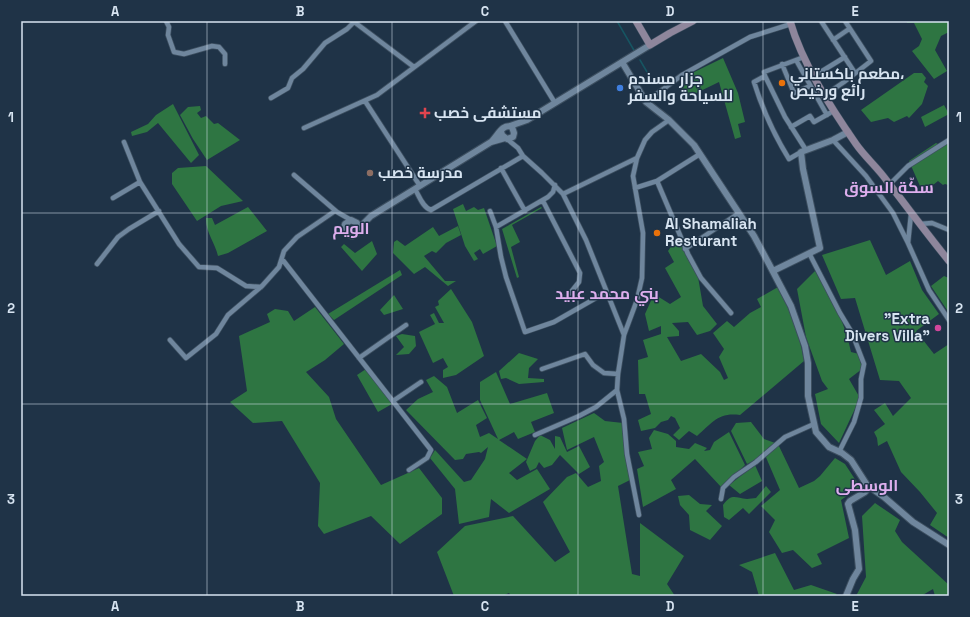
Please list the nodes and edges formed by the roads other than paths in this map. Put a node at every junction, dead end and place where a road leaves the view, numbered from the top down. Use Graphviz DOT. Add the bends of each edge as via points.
graph roads {
  1 [pos="166,21"];
  2 [pos="476,21"];
  3 [pos="505,21"];
  4 [pos="636,21"];
  5 [pos="693,21"];
  6 [pos="821,21"];
  7 [pos="845,21"];
  8 [pos="353,22"];
  9 [pos="791,23"];
  10 [pos="850,29"];
  11 [pos="834,40"];
  12 [pos="647,47"];
  13 [pos="845,57"];
  14 [pos="804,58"];
  15 [pos="796,60"];
  16 [pos="622,62"];
  17 [pos="225,64"];
  18 [pos="782,64"];
  19 [pos="414,67"];
  20 [pos="855,73"];
  21 [pos="765,76"];
  22 [pos="814,76"];
  23 [pos="810,86"];
  24 [pos="825,95"];
  25 [pos="271,98"];
  26 [pos="366,100"];
  27 [pos="646,102"];
  28 [pos="555,103"];
  29 [pos="835,110"];
  30 [pos="827,115"];
  31 [pos="527,120"];
  32 [pos="669,120"];
  33 [pos="510,126"];
  34 [pos="790,127"];
  35 [pos="304,128"];
  36 [pos="501,131"];
  37 [pos="848,132"];
  38 [pos="514,134"];
  39 [pos="506,139"];
  40 [pos="832,140"];
  41 [pos="949,140"];
  42 [pos="124,142"];
  43 [pos="491,142"];
  44 [pos="518,148"];
  45 [pos="804,151"];
  46 [pos="700,154"];
  47 [pos="523,156"];
  48 [pos="637,158"];
  49 [pos="501,168"];
  50 [pos="294,175"];
  51 [pos="657,181"];
  52 [pos="140,182"];
  53 [pos="890,184"];
  54 [pos="555,185"];
  55 [pos="418,188"];
  56 [pos="635,188"];
  57 [pos="563,194"];
  58 [pos="113,198"];
  59 [pos="543,201"];
  60 [pos="159,211"];
  61 [pos="336,211"];
  62 [pos="490,211"];
  63 [pos="525,211"];
  64 [pos="739,213"];
  65 [pos="911,214"];
  66 [pos="371,216"];
  67 [pos="353,220"];
  68 [pos="920,224"];
  69 [pos="344,226"];
  70 [pos="496,227"];
  71 [pos="359,228"];
  72 [pos="949,230"];
  73 [pos="908,243"];
  74 [pos="685,249"];
  75 [pos="810,252"];
  76 [pos="282,259"];
  77 [pos="949,261"];
  78 [pos="97,264"];
  79 [pos="773,271"];
  80 [pos="261,287"];
  81 [pos="607,293"];
  82 [pos="567,297"];
  83 [pos="731,313"];
  84 [pos="949,320"];
  85 [pos="406,325"];
  86 [pos="624,335"];
  87 [pos="170,340"];
  88 [pos="359,358"];
  89 [pos="542,369"];
  90 [pos="618,374"];
  91 [pos="421,382"];
  92 [pos="617,390"];
  93 [pos="393,401"];
  94 [pos="814,424"];
  95 [pos="535,435"];
  96 [pos="839,452"];
  97 [pos="410,470"];
  98 [pos="867,485"];
  99 [pos="721,499"];
  100 [pos="639,515"];
  101 [pos="949,545"];
  102 [pos="846,596"];
  1 -- 17 [label="street" via="174,52 184,54 212,46 218,47 225,54"];
  2 -- 19 [label="street"];
  3 -- 28 [label="street"];
  4 -- 12 [label="main road"];
  5 -- 12 [label="main road"];
  6 -- 11 [label="street"];
  7 -- 10 [label="street"];
  8 -- 19 [label="street"];
  8 -- 25 [label="street" via="325,43 292,78 288,88"];
  9 -- 14 [label="main road"];
  9 -- 27 [label="street" via="750,37 682,75"];
  10 -- 11 [label="street"];
  10 -- 20 [label="street" via="871,61"];
  11 -- 13 [label="street"];
  12 -- 16 [label="street"];
  13 -- 20 [label="street"];
  13 -- 22 [label="street"];
  14 -- 15 [label="street"];
  14 -- 22 [label="main road"];
  15 -- 18 [label="street"];
  15 -- 23 [label="street"];
  16 -- 27 [label="street"];
  16 -- 28 [label="street"];
  18 -- 21 [label="street" via="764,72"];
  18 -- 23 [label="street" via="794,93"];
  19 -- 26 [label="street" via="377,95"];
  20 -- 24 [label="street"];
  21 -- 34 [label="street"];
  21 -- 45 [label="street" via="754,82 774,135 789,159"];
  22 -- 24 [label="main road"];
  23 -- 30 [label="street"];
  24 -- 29 [label="main road"];
  26 -- 35 [label="street"];
  26 -- 55 [label="street"];
  27 -- 32 [label="street"];
  28 -- 31 [label="street"];
  29 -- 30 [label="street"];
  29 -- 37 [label="main road"];
  30 -- 34 [label="street" via="814,122 810,116"];
  31 -- 33 [label="street"];
  31 -- 38 [label="street"];
  32 -- 46 [label="street"];
  32 -- 48 [label="street" via="645,140"];
  33 -- 36 [label="street" via="505,126"];
  33 -- 38 [label="street" via="514,129"];
  34 -- 45 [label="street"];
  36 -- 39 [label="street"];
  36 -- 43 [label="street"];
  37 -- 40 [label="street"];
  37 -- 53 [label="main road"];
  38 -- 39 [label="street"];
  38 -- 44 [label="street"];
  39 -- 43 [label="street"];
  39 -- 44 [label="street"];
  40 -- 45 [label="street"];
  40 -- 73 [label="street" via="866,176 892,213"];
  41 -- 53 [label="street" via="908,166"];
  42 -- 52 [label="street"];
  43 -- 55 [label="street"];
  44 -- 47 [label="street"];
  45 -- 75 [label="street" via="802,169 820,248"];
  46 -- 51 [label="street"];
  46 -- 64 [label="street"];
  47 -- 49 [label="street"];
  47 -- 54 [label="street"];
  48 -- 56 [label="street" via="633,176"];
  48 -- 57 [label="street"];
  49 -- 55 [label="street" via="431,210 424,206"];
  49 -- 63 [label="street"];
  50 -- 61 [label="street"];
  51 -- 56 [label="street"];
  51 -- 74 [label="street"];
  52 -- 58 [label="street"];
  52 -- 60 [label="street"];
  53 -- 65 [label="main road"];
  54 -- 57 [label="street"];
  54 -- 59 [label="street" via="553,192"];
  55 -- 66 [label="street"];
  56 -- 86 [label="street" via="643,233 642,272 637,300"];
  57 -- 81 [label="street" via="586,240"];
  59 -- 63 [label="street"];
  59 -- 82 [label="street" via="580,273 579,282"];
  60 -- 78 [label="street" via="118,237"];
  60 -- 80 [label="street" via="179,244 199,267 217,268 246,286"];
  61 -- 67 [label="street"];
  61 -- 69 [label="street"];
  61 -- 76 [label="street" via="298,237 284,251"];
  62 -- 70 [label="street"];
  63 -- 70 [label="street"];
  64 -- 74 [label="street"];
  64 -- 79 [label="street"];
  65 -- 68 [label="main road"];
  65 -- 73 [label="street"];
  66 -- 67 [label="street"];
  66 -- 71 [label="street"];
  67 -- 69 [label="street"];
  67 -- 71 [label="street"];
  68 -- 72 [label="street" via="932,223"];
  68 -- 77 [label="main road"];
  69 -- 71 [label="street" via="347,234 352,236"];
  70 -- 81 [label="street" via="506,277 525,332 554,322"];
  73 -- 84 [label="street" via="928,290"];
  74 -- 83 [label="street" via="701,278"];
  75 -- 79 [label="street"];
  75 -- 96 [label="street" via="852,333 864,364 861,398 854,422"];
  76 -- 80 [label="street" via="279,267"];
  76 -- 88 [label="street"];
  79 -- 94 [label="street" via="791,306 805,346 808,396"];
  80 -- 87 [label="street" via="228,315 216,334 186,358"];
  81 -- 86 [label="street"];
  85 -- 88 [label="street"];
  86 -- 90 [label="street"];
  88 -- 93 [label="street"];
  89 -- 90 [label="street" via="585,354 593,365 604,373"];
  90 -- 92 [label="street"];
  91 -- 93 [label="street"];
  92 -- 95 [label="street" via="596,407"];
  92 -- 100 [label="street"];
  93 -- 97 [label="street" via="431,450 427,458"];
  94 -- 96 [label="street" via="823,441"];
  94 -- 99 [label="street" via="785,437 734,477 723,488"];
  96 -- 98 [label="street" via="851,460"];
  98 -- 101 [label="street" via="913,522"];
  98 -- 102 [label="street" via="867,490 848,504 855,530 860,569"];
}
